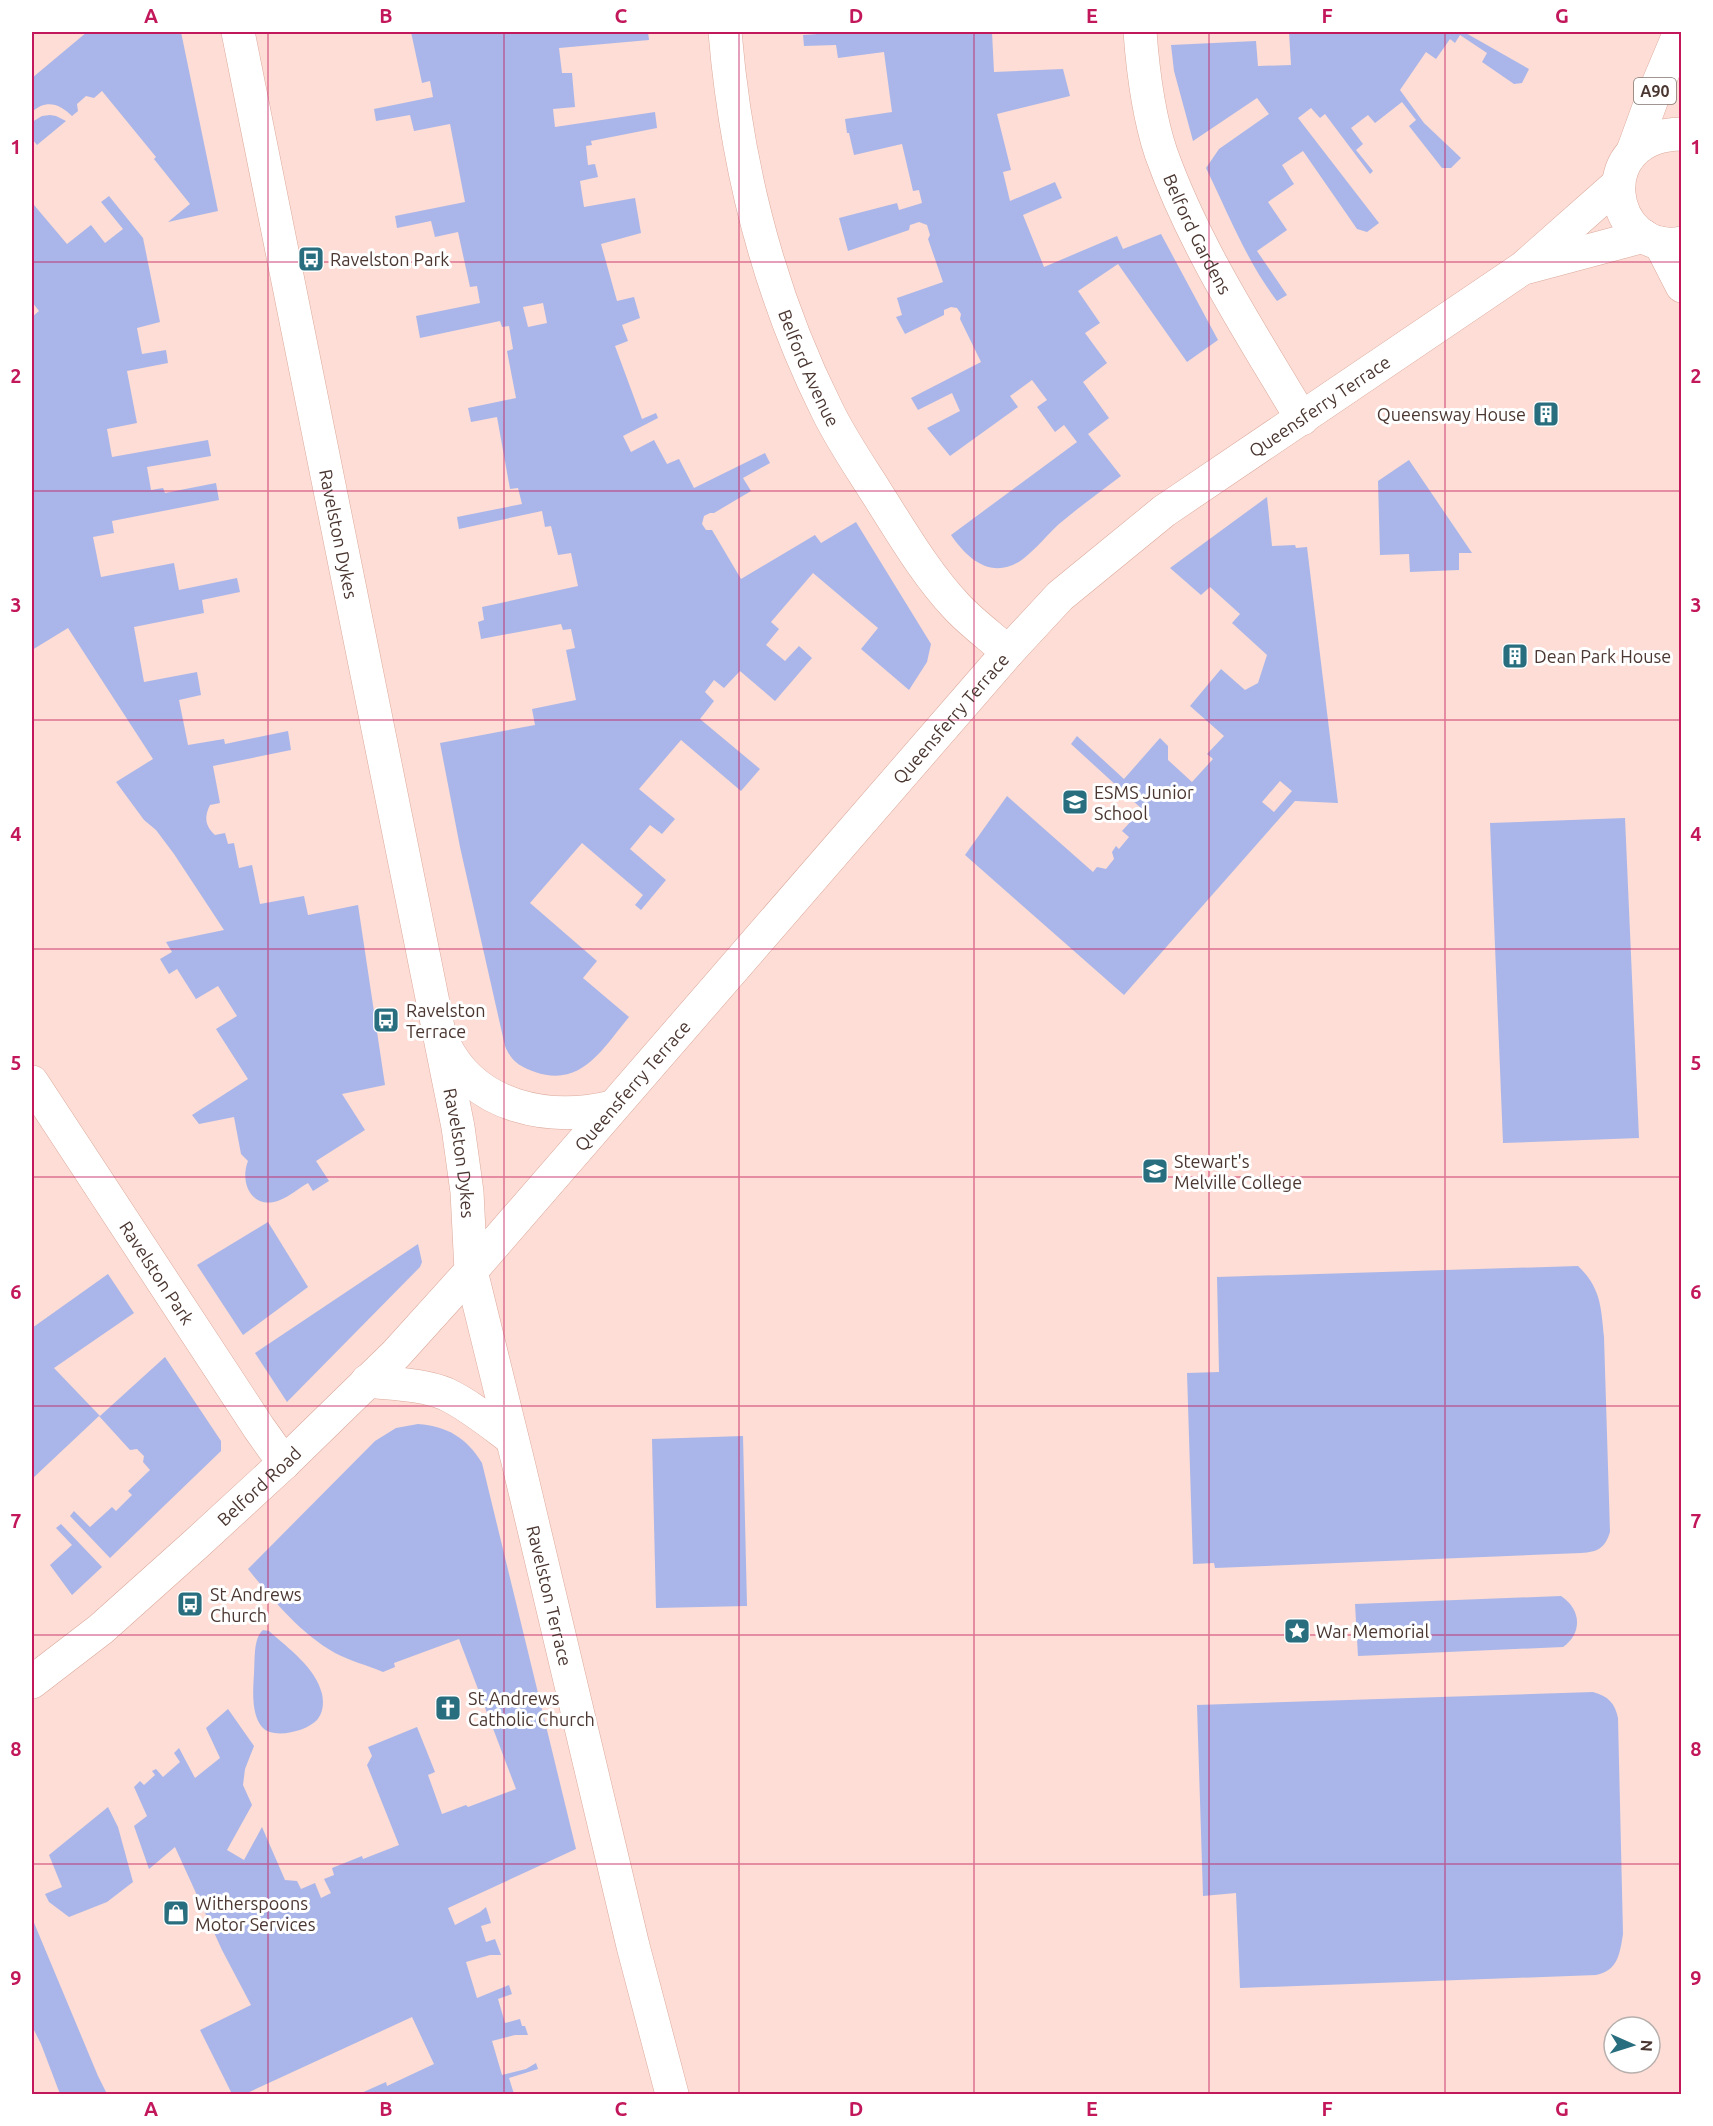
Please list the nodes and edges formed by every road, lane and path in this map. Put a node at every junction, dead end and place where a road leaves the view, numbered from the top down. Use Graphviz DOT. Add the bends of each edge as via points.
graph roads {
  1 [pos="238,32"];
  2 [pos="725,32"];
  3 [pos="1140,32"];
  4 [pos="1680,32"];
  5 [pos="1682,134"];
  6 [pos="1633,151"];
  7 [pos="1618,184"];
  8 [pos="1662,241"];
  9 [pos="1524,268"];
  10 [pos="1682,286"];
  11 [pos="1302,419"];
  12 [pos="1008,652"];
  13 [pos="440,1036"];
  14 [pos="32,1082"];
  15 [pos="612,1107"];
  16 [pos="471,1271"];
  17 [pos="368,1382"];
  18 [pos="512,1438"];
  19 [pos="284,1462"];
  20 [pos="32,1682"];
  21 [pos="672,2094"];
  1 -- 13 [label="street, Ravelston Dykes"];
  2 -- 12 [label="street, Belford Avenue" via="748,186 778,296 803,359 828,412 915,553 958,608"];
  3 -- 11 [label="street, Belford Gardens" via="1150,112 1179,197 1199,243"];
  4 -- 6 [label="street, A90"];
  5 -- 6 [label="street" via="1664,134"];
  6 -- 7 [label="street, A90"];
  7 -- 8 [label="street" via="1618,199 1632,226"];
  7 -- 9 [label="street, Queensferry Terrace"];
  8 -- 9 [label="street, Queensferry Terrace"];
  8 -- 10 [label="street"];
  9 -- 11 [label="street, Queensferry Terrace"];
  11 -- 12 [label="street, Queensferry Terrace" via="1123,543 1060,596"];
  12 -- 15 [label="street, Queensferry Terrace"];
  13 -- 15 [label="street, Ravelston Dykes" via="462,1071 493,1095 516,1105 561,1114"];
  13 -- 16 [label="street, Ravelston Dykes" via="461,1148"];
  14 -- 19 [label="street, Ravelston Park"];
  15 -- 16 [label="street, Queensferry Terrace"];
  16 -- 17 [label="street, Belford Road"];
  16 -- 18 [label="street, Ravelston Terrace"];
  17 -- 18 [label="street" via="426,1388 445,1394"];
  17 -- 19 [label="street, Belford Road"];
  18 -- 21 [label="street, Ravelston Terrace"];
  19 -- 20 [label="street, Belford Road" via="101,1629"];
}
